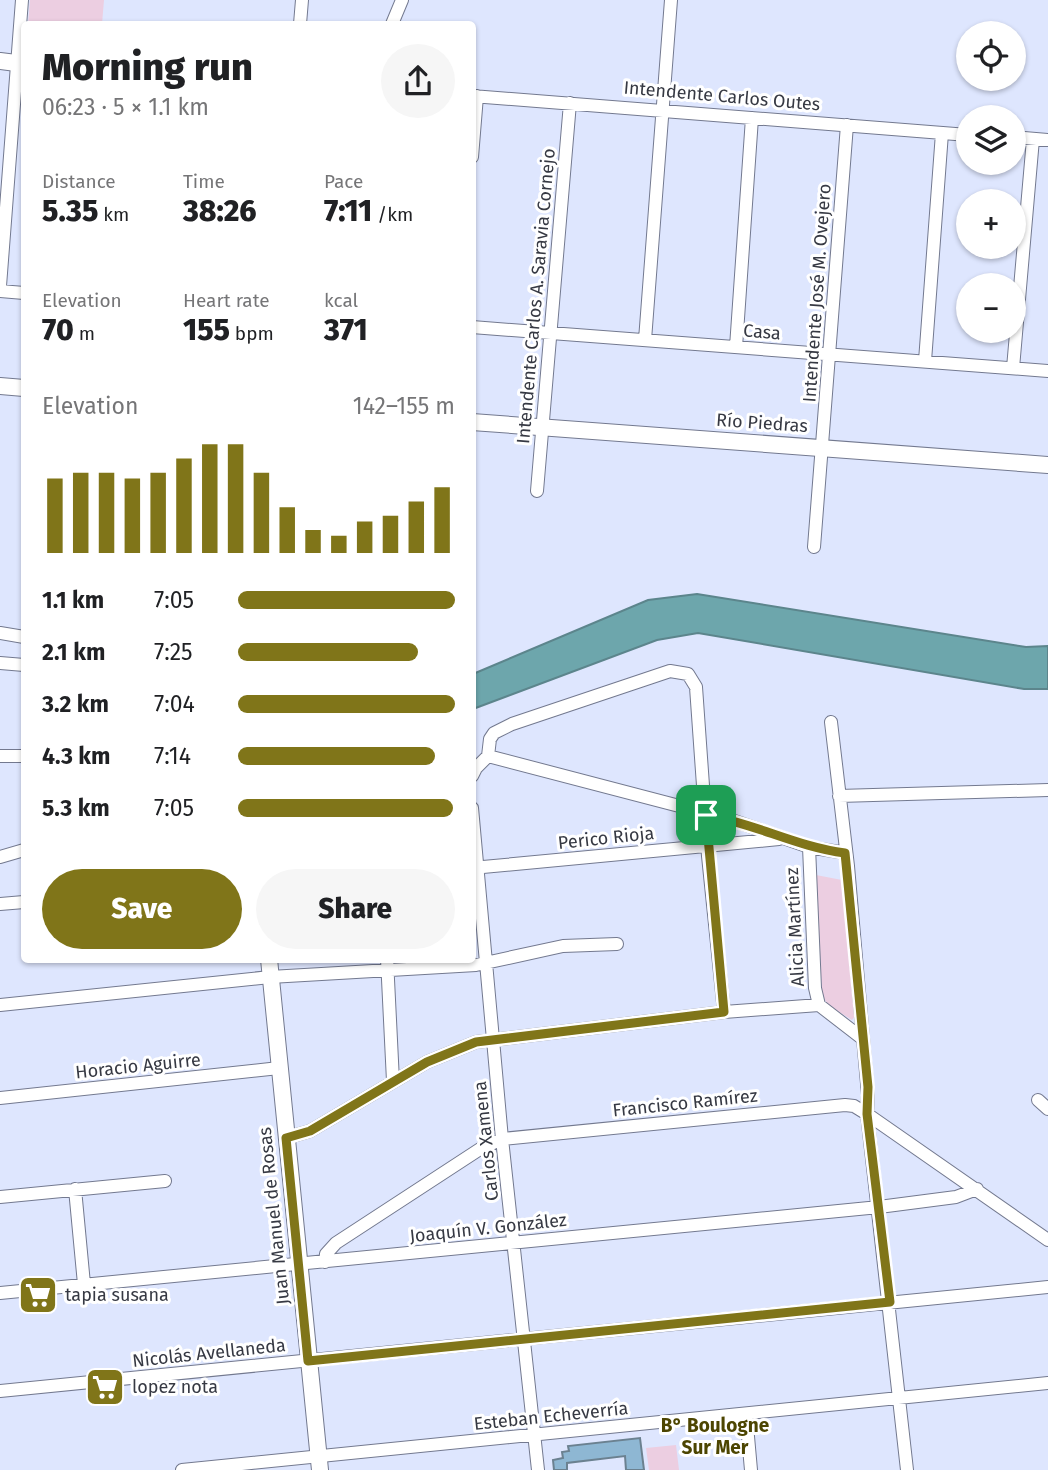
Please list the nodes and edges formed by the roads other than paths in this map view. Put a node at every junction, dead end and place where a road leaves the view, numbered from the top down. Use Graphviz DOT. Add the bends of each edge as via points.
graph roads {
  1 [pos="22,0"];
  2 [pos="302,0"];
  3 [pos="402,0"];
  4 [pos="671,0"];
  5 [pos="22,21"];
  6 [pos="300,21"];
  7 [pos="393,21"];
  8 [pos="0,61"];
  9 [pos="21,63"];
  10 [pos="476,96"];
  11 [pos="570,103"];
  12 [pos="663,110"];
  13 [pos="752,118"];
  14 [pos="847,125"];
  15 [pos="942,133"];
  16 [pos="956,134"];
  17 [pos="1026,138"];
  18 [pos="1033,139"];
  19 [pos="1048,140"];
  20 [pos="0,289"];
  21 [pos="21,292"];
  22 [pos="476,327"];
  23 [pos="551,333"];
  24 [pos="645,340"];
  25 [pos="736,347"];
  26 [pos="830,355"];
  27 [pos="925,361"];
  28 [pos="1013,368"];
  29 [pos="1048,371"];
  30 [pos="0,386"];
  31 [pos="21,388"];
  32 [pos="476,422"];
  33 [pos="543,427"];
  34 [pos="822,447"];
  35 [pos="1048,464"];
  36 [pos="537,491"];
  37 [pos="814,547"];
  38 [pos="0,633"];
  39 [pos="21,636"];
  40 [pos="0,663"];
  41 [pos="21,666"];
  42 [pos="831,722"];
  43 [pos="0,756"];
  44 [pos="21,756"];
  45 [pos="488,756"];
  46 [pos="476,769"];
  47 [pos="1048,790"];
  48 [pos="839,796"];
  49 [pos="706,815"];
  50 [pos="786,838"];
  51 [pos="707,845"];
  52 [pos="809,847"];
  53 [pos="21,851"];
  54 [pos="845,853"];
  55 [pos="0,857"];
  56 [pos="476,868"];
  57 [pos="476,878"];
  58 [pos="21,902"];
  59 [pos="0,904"];
  60 [pos="617,944"];
  61 [pos="269,963"];
  62 [pos="485,963"];
  63 [pos="387,965"];
  64 [pos="270,977"];
  65 [pos="819,1004"];
  66 [pos="0,1005"];
  67 [pos="724,1012"];
  68 [pos="493,1039"];
  69 [pos="863,1039"];
  70 [pos="279,1068"];
  71 [pos="393,1081"];
  72 [pos="0,1098"];
  73 [pos="867,1114"];
  74 [pos="286,1138"];
  75 [pos="502,1139"];
  76 [pos="165,1181"];
  77 [pos="75,1189"];
  78 [pos="977,1189"];
  79 [pos="0,1197"];
  80 [pos="878,1207"];
  81 [pos="1048,1240"];
  82 [pos="515,1242"];
  83 [pos="325,1262"];
  84 [pos="299,1265"];
  85 [pos="84,1284"];
  86 [pos="1048,1287"];
  87 [pos="0,1293"];
  88 [pos="890,1302"];
  89 [pos="525,1338"];
  90 [pos="308,1361"];
  91 [pos="1048,1383"];
  92 [pos="0,1391"];
  93 [pos="900,1398"];
  94 [pos="746,1414"];
  95 [pos="535,1436"];
  96 [pos="319,1463"];
  97 [pos="182,1470"];
  98 [pos="538,1470"];
  99 [pos="751,1470"];
  100 [pos="906,1470"];
  1 -- 5 [label="street"];
  2 -- 6 [label="street"];
  3 -- 7 [label="street"];
  4 -- 12 [label="street"];
  8 -- 9 [label="street"];
  9 -- 20 [label="street"];
  10 -- 11 [label="street, Intendente Carlos Outes"];
  11 -- 12 [label="street, Intendente Carlos Outes"];
  11 -- 23 [label="street, Intendente Carlos A. Saravia Cornejo"];
  12 -- 13 [label="street, Intendente Carlos Outes"];
  12 -- 24 [label="street"];
  13 -- 14 [label="street, Intendente Carlos Outes"];
  13 -- 25 [label="street"];
  14 -- 15 [label="street, Intendente Carlos Outes"];
  14 -- 26 [label="street, Intendente José M. Ovejero"];
  15 -- 16 [label="street, Intendente Carlos Outes"];
  15 -- 27 [label="street"];
  17 -- 18 [label="street"];
  18 -- 19 [label="street"];
  18 -- 28 [label="street"];
  20 -- 21 [label="street"];
  22 -- 23 [label="street, Casa"];
  23 -- 24 [label="street, Casa"];
  23 -- 33 [label="street, Intendente Carlos A. Saravia Cornejo"];
  24 -- 25 [label="street, Casa"];
  25 -- 26 [label="street, Casa"];
  26 -- 27 [label="street, Casa"];
  26 -- 34 [label="street, Intendente José M. Ovejero"];
  27 -- 28 [label="street, Casa"];
  28 -- 29 [label="street, Casa"];
  30 -- 31 [label="street"];
  32 -- 33 [label="street, Río Piedras"];
  33 -- 34 [label="street, Río Piedras"];
  33 -- 36 [label="street, Intendente Carlos A. Saravia Cornejo"];
  34 -- 35 [label="street, Río Piedras"];
  34 -- 37 [label="street, Intendente José M. Ovejero"];
  38 -- 39 [label="street"];
  40 -- 41 [label="street"];
  42 -- 48 [label="street"];
  43 -- 44 [label="street"];
  45 -- 46 [label="street"];
  45 -- 49 [label="street"];
  45 -- 49 [label="street" via="494,733 512,724 681,671 696,687"];
  47 -- 48 [label="street"];
  48 -- 54 [label="street"];
  49 -- 50 [label="street"];
  49 -- 51 [label="street"];
  50 -- 51 [label="street, Perico Rioja"];
  50 -- 52 [label="street"];
  51 -- 56 [label="street, Perico Rioja"];
  51 -- 67 [label="street"];
  52 -- 54 [label="street"];
  52 -- 65 [label="street, Alicia Martínez"];
  53 -- 55 [label="street"];
  54 -- 69 [label="street"];
  57 -- 62 [label="street, Carlos Xamena"];
  58 -- 59 [label="street"];
  60 -- 62 [label="street" via="563,946"];
  61 -- 64 [label="street, Juan Manuel de Rosas"];
  62 -- 63 [label="street"];
  62 -- 68 [label="street, Carlos Xamena"];
  63 -- 64 [label="street"];
  63 -- 71 [label="street"];
  64 -- 66 [label="street"];
  64 -- 70 [label="street, Juan Manuel de Rosas"];
  65 -- 67 [label="street"];
  65 -- 69 [label="street"];
  67 -- 68 [label="street"];
  68 -- 71 [label="street" via="445,1053"];
  68 -- 75 [label="street, Carlos Xamena"];
  69 -- 73 [label="street"];
  70 -- 72 [label="street, Horacio Aguirre"];
  70 -- 74 [label="street, Juan Manuel de Rosas"];
  71 -- 74 [label="street" via="310,1131"];
  73 -- 75 [label="street, Francisco Ramírez" via="845,1105"];
  73 -- 78 [label="street, Francisco Ramírez"];
  73 -- 80 [label="street"];
  74 -- 84 [label="street, Juan Manuel de Rosas"];
  75 -- 82 [label="street, Carlos Xamena"];
  75 -- 83 [label="street, Francisco Ramírez" via="336,1243"];
  76 -- 77 [label="street"];
  77 -- 79 [label="street"];
  77 -- 85 [label="street"];
  78 -- 80 [label="street, Joaquín V. González" via="956,1197"];
  78 -- 81 [label="street, Francisco Ramírez"];
  80 -- 82 [label="street, Joaquín V. González"];
  80 -- 88 [label="street"];
  82 -- 83 [label="street, Joaquín V. González"];
  82 -- 89 [label="street, Carlos Xamena"];
  83 -- 84 [label="street, Joaquín V. González"];
  84 -- 85 [label="street, Joaquín V. González"];
  84 -- 90 [label="street, Juan Manuel de Rosas"];
  85 -- 87 [label="street, Joaquín V. González"];
  86 -- 88 [label="street, Nicolás Avellaneda"];
  88 -- 89 [label="street, Nicolás Avellaneda"];
  88 -- 93 [label="street"];
  89 -- 90 [label="street, Nicolás Avellaneda"];
  89 -- 95 [label="street, Carlos Xamena"];
  90 -- 92 [label="street, Nicolás Avellaneda"];
  90 -- 96 [label="street, Juan Manuel de Rosas"];
  91 -- 93 [label="street, Esteban Echeverría"];
  93 -- 94 [label="street, Esteban Echeverría"];
  93 -- 100 [label="street"];
  94 -- 95 [label="street, Esteban Echeverría"];
  94 -- 99 [label="street"];
  95 -- 96 [label="street, Esteban Echeverría"];
  95 -- 98 [label="street, Carlos Xamena"];
  96 -- 97 [label="street, Esteban Echeverría"];
}
